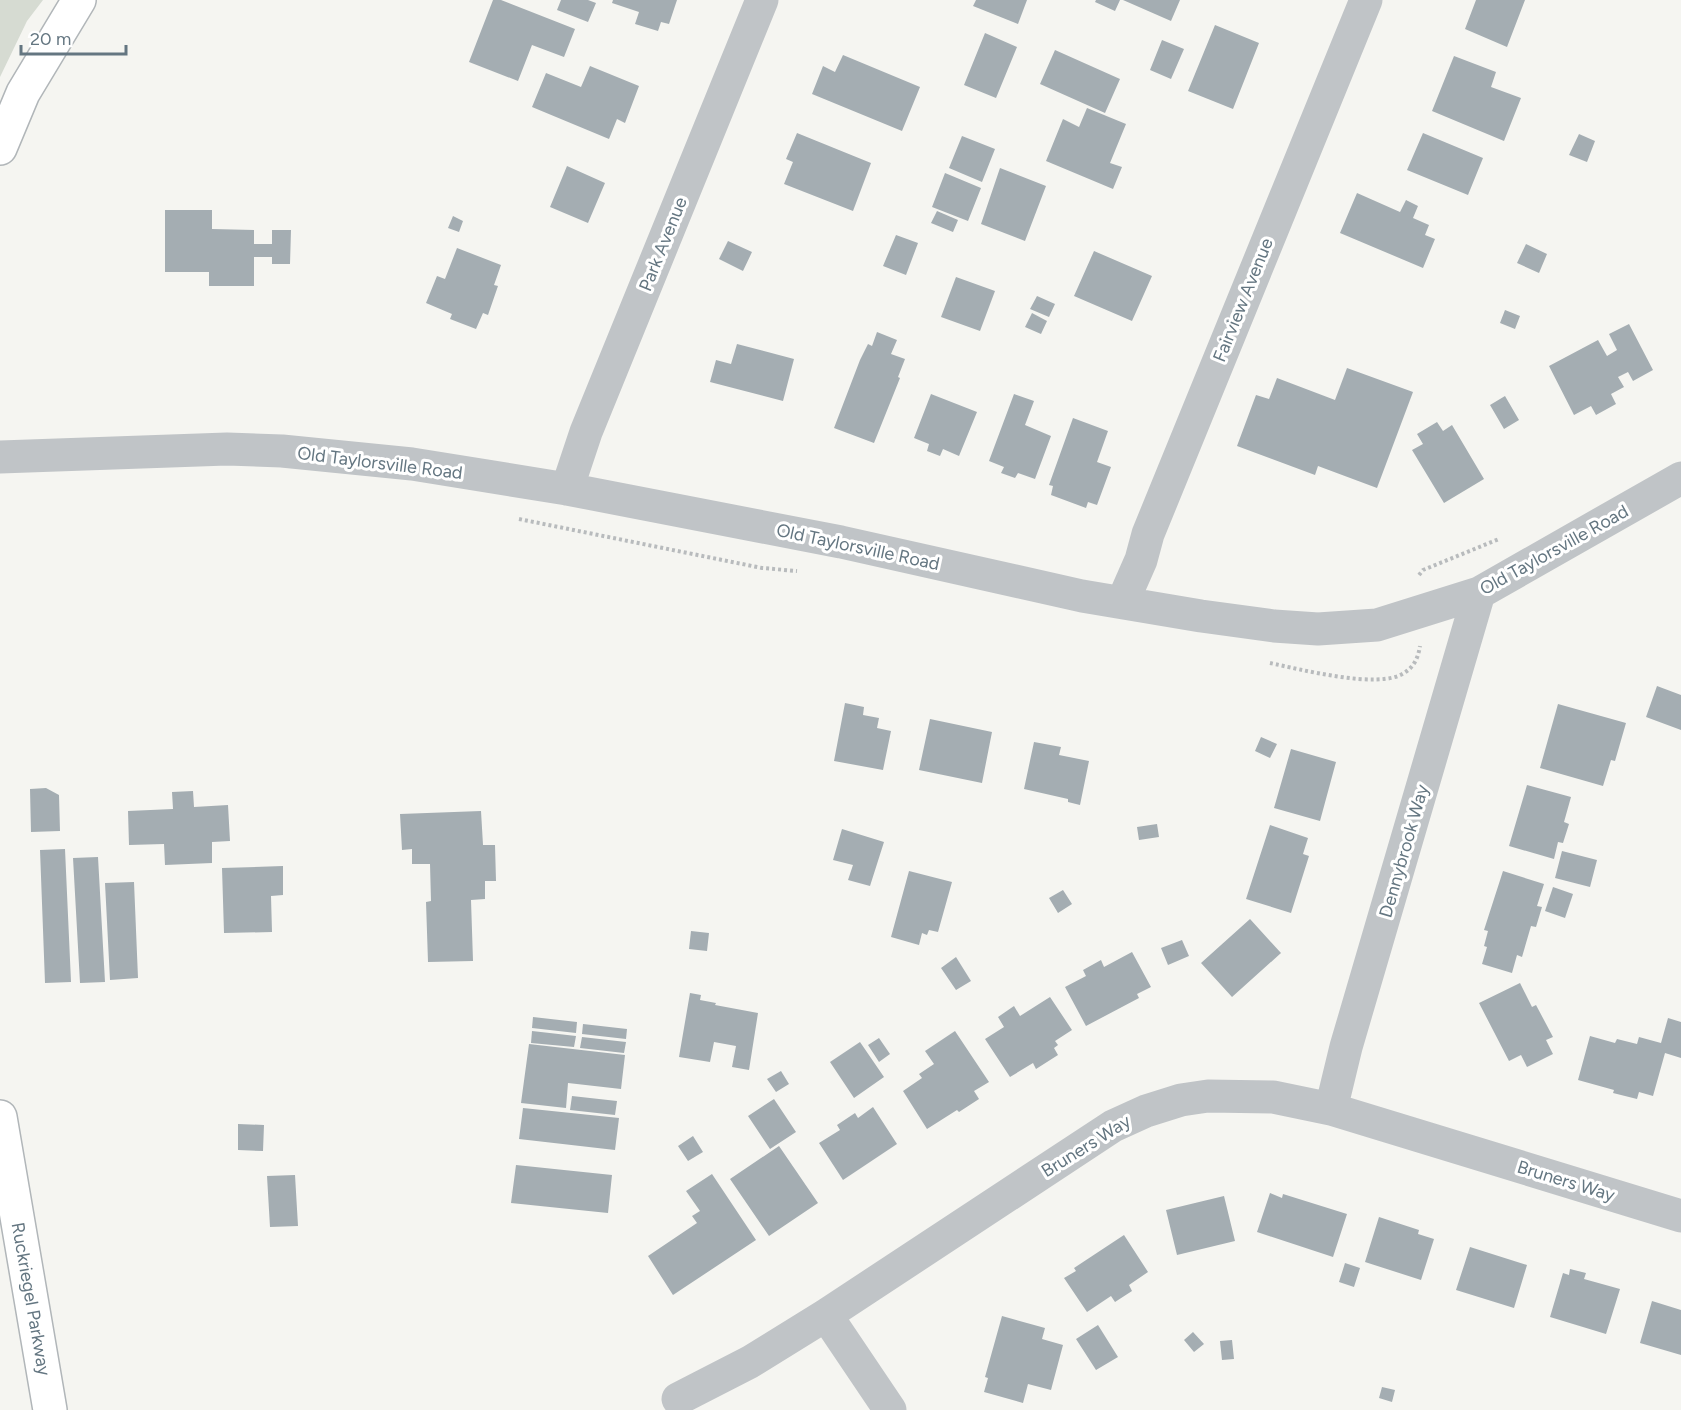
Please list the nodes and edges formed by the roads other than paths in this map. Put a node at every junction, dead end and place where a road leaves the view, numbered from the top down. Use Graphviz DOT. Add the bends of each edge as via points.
graph roads {
  1 [pos="79,0"];
  2 [pos="762,0"];
  3 [pos="1366,0"];
  4 [pos="0,148"];
  5 [pos="0,457"];
  6 [pos="1681,478"];
  7 [pos="567,489"];
  8 [pos="1479,593"];
  9 [pos="1123,601"];
  10 [pos="1331,1109"];
  11 [pos="0,1117"];
  12 [pos="1681,1216"];
  13 [pos="826,1315"];
  14 [pos="678,1399"];
  15 [pos="50,1410"];
  16 [pos="890,1410"];
  1 -- 4 [label="main road" via="23,93"];
  2 -- 7 [label="street, Park Avenue" via="586,432"];
  3 -- 9 [label="street, Fairview Avenue"];
  5 -- 7 [label="street, Old Taylorsville Road" via="227,449 282,451 412,464"];
  6 -- 8 [label="street, Old Taylorsville Road"];
  7 -- 9 [label="street, Old Taylorsville Road" via="841,542 1082,596"];
  8 -- 9 [label="street, Old Taylorsville Road" via="1377,625 1318,629 1201,616"];
  8 -- 10 [label="street, Dennybrook Way"];
  10 -- 12 [label="street, Bruners Way"];
  10 -- 13 [label="street, Bruners Way" via="1273,1097 1208,1096 1146,1111 1113,1126"];
  11 -- 15 [label="main road, Ruckriegel Parkway"];
  13 -- 14 [label="street, Bruners Way" via="750,1362"];
  13 -- 16 [label="street"];
}
